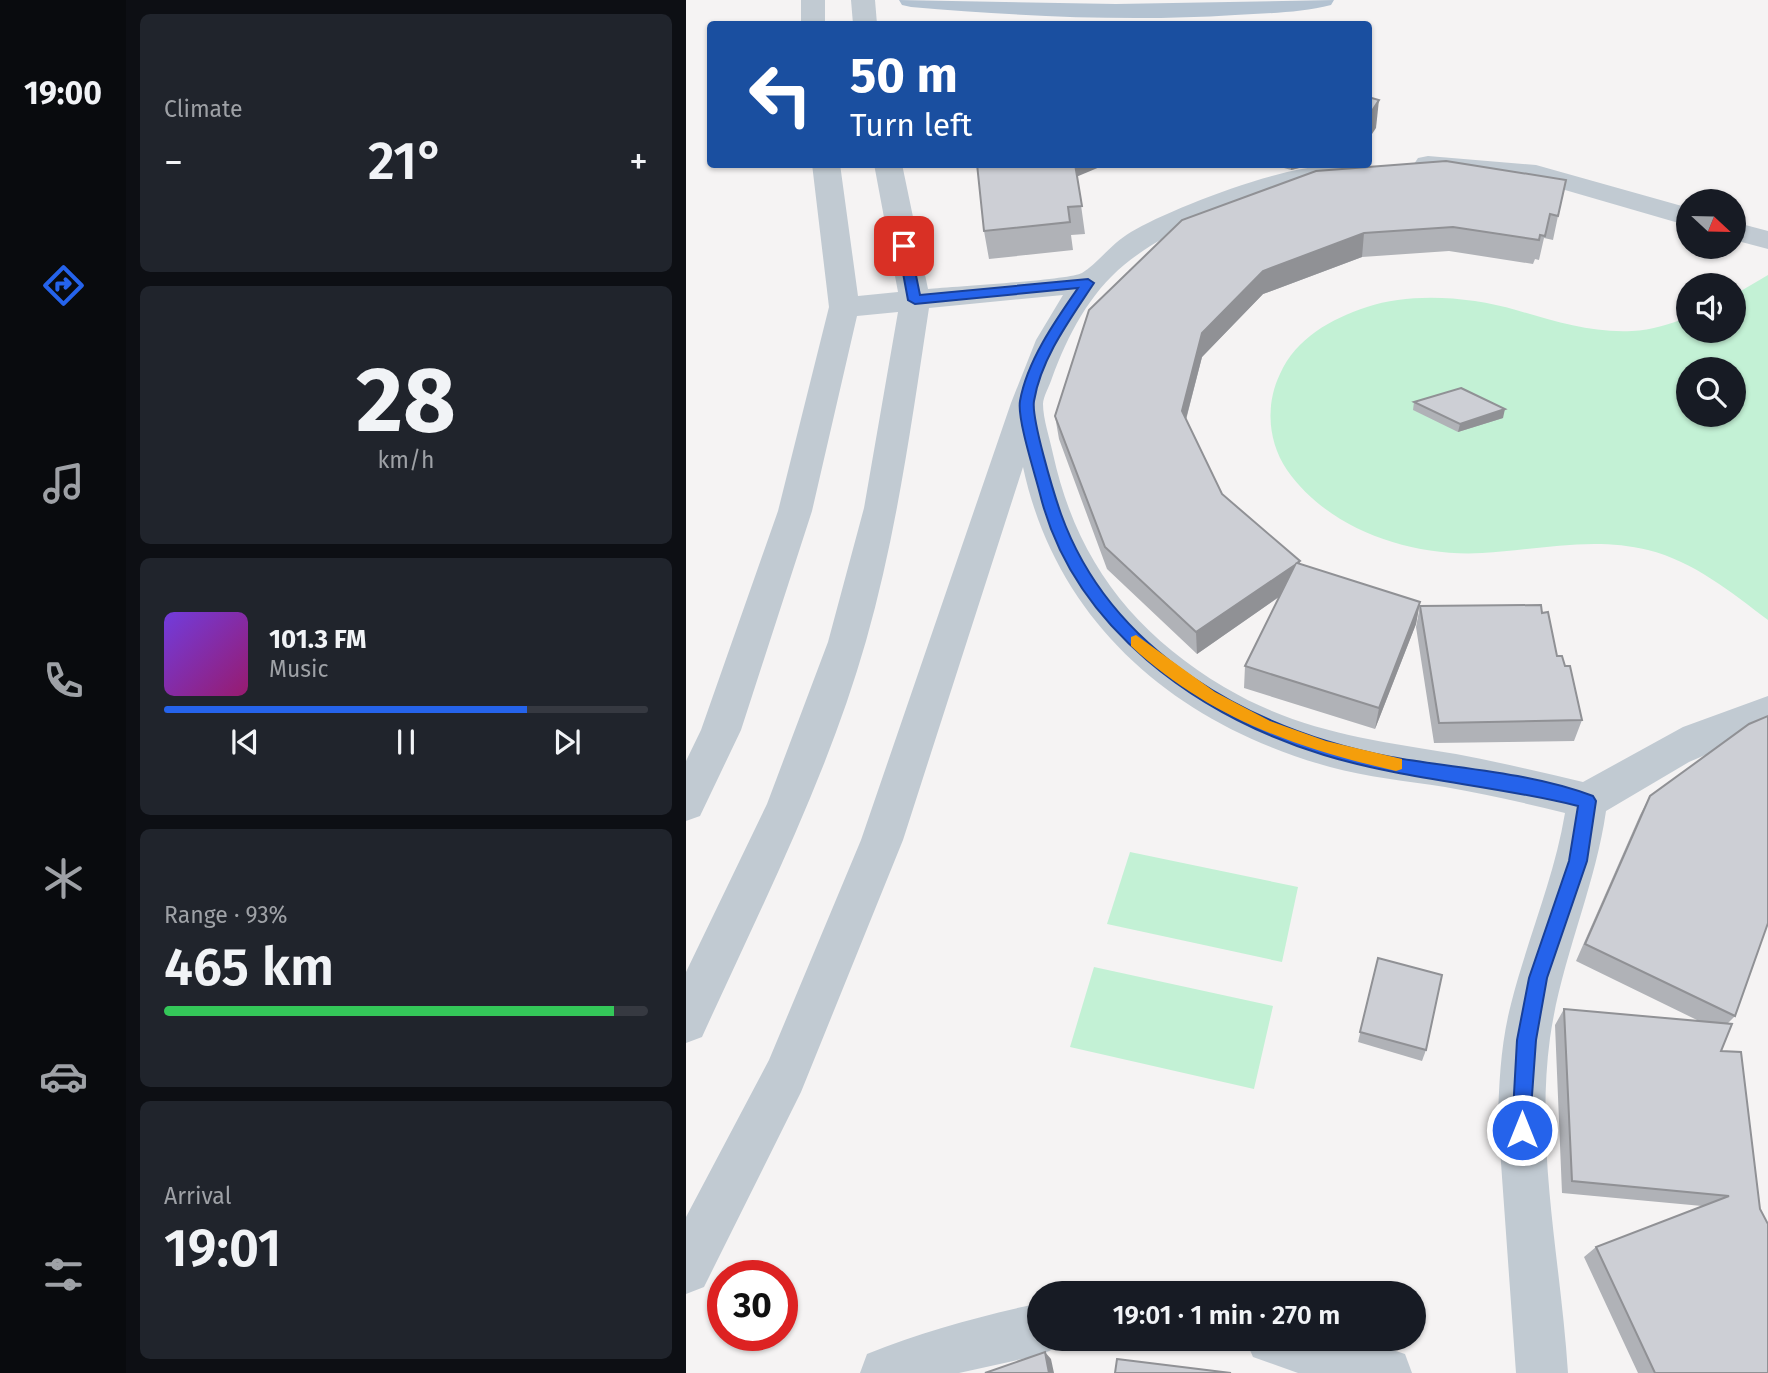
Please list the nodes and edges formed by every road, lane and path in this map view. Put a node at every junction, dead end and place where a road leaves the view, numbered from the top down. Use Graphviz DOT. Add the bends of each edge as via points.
graph roads {
  1 [pos="813,0"];
  2 [pos="863,0"];
  3 [pos="911,0"];
  4 [pos="1322,0"];
  5 [pos="813,21"];
  6 [pos="865,21"];
  7 [pos="827,168"];
  8 [pos="889,168"];
  9 [pos="1676,213"];
  10 [pos="1746,234"];
  11 [pos="1768,240"];
  12 [pos="1088,283"];
  13 [pos="915,300"];
  14 [pos="844,307"];
  15 [pos="1027,402"];
  16 [pos="1768,712"];
  17 [pos="1587,801"];
  18 [pos="686,803"];
  19 [pos="686,1021"];
  20 [pos="686,1269"];
  21 [pos="1027,1332"];
  22 [pos="1312,1351"];
  23 [pos="886,1373"];
  24 [pos="1386,1373"];
  25 [pos="1542,1373"];
  1 -- 5 [label="street"];
  2 -- 6 [label="street"];
  3 -- 4 [label="main road" via="1127,12 1222,10"];
  7 -- 14 [label="street"];
  8 -- 13 [label="street"];
  9 -- 12 [label="street" via="1536,173 1435,164 1379,168 1293,180 1199,210 1116,256"];
  10 -- 11 [label="street"];
  12 -- 13 [label="street"];
  12 -- 15 [label="street" via="1061,321"];
  13 -- 14 [label="street"];
  13 -- 19 [label="street" via="881,508 847,642 787,805"];
  14 -- 18 [label="street" via="795,511 721,730"];
  15 -- 17 [label="street" via="1040,467 1065,546 1121,627 1160,664 1264,726 1325,748 1390,764 1521,784"];
  15 -- 20 [label="street" via="882,840 785,1076"];
  16 -- 17 [label="street" via="1656,757"];
  17 -- 25 [label="street" via="1578,861 1538,978 1525,1053 1521,1106 1524,1177 1538,1282"];
  21 -- 23 [label="street" via="964,1345"];
  22 -- 24 [label="street"];
}
